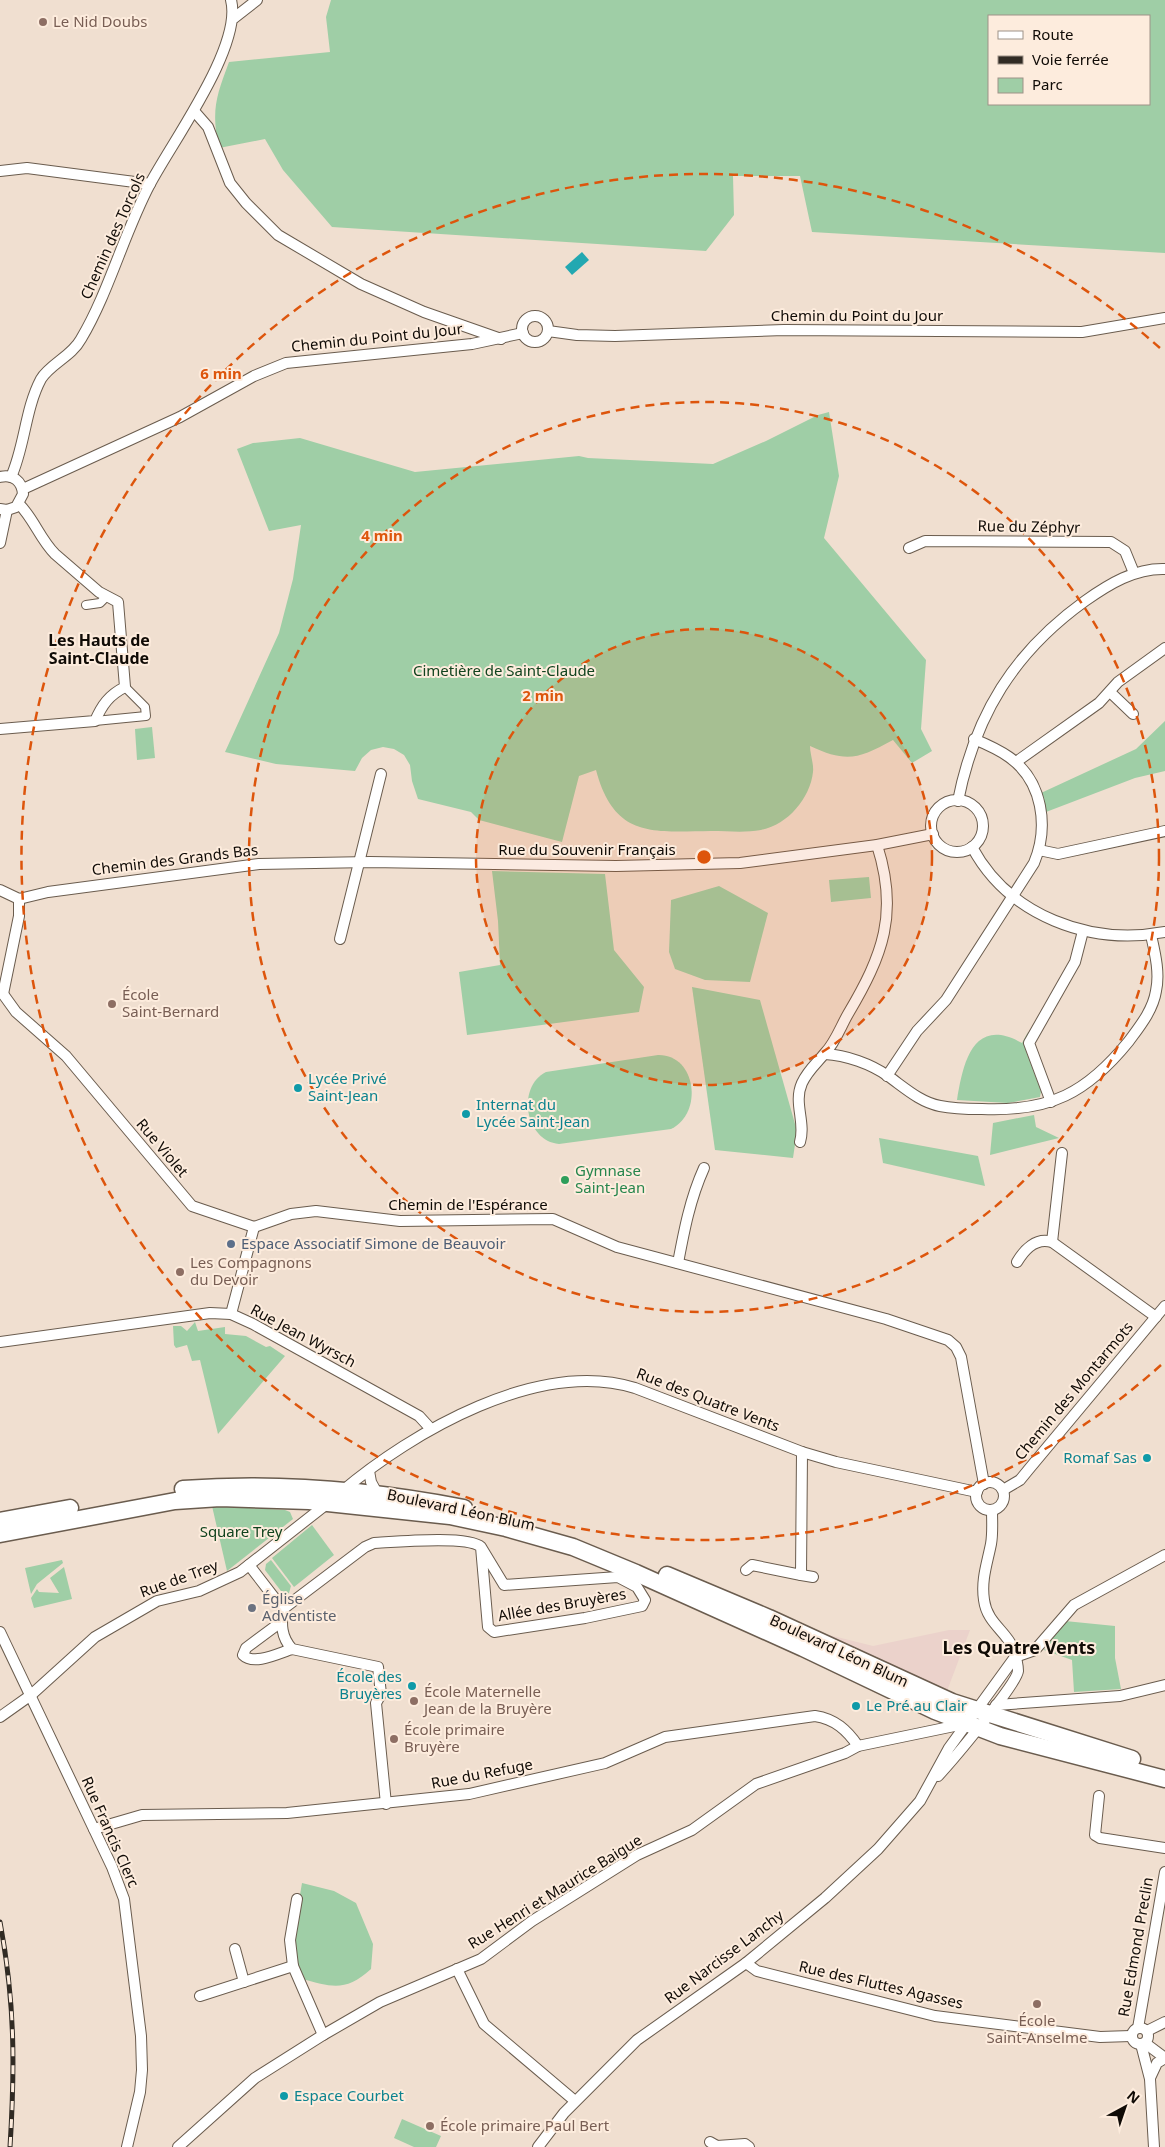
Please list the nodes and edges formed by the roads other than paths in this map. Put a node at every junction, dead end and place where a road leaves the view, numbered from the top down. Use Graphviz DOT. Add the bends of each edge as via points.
graph roads {
  1 [pos="231,0"];
  2 [pos="257,0"];
  3 [pos="234,18"];
  4 [pos="194,111"];
  5 [pos="0,171"];
  6 [pos="150,184"];
  7 [pos="1165,318"];
  8 [pos="472,328"];
  9 [pos="548,331"];
  10 [pos="523,333"];
  11 [pos="501,339"];
  12 [pos="472,344"];
  13 [pos="0,477"];
  14 [pos="11,477"];
  15 [pos="22,489"];
  16 [pos="19,504"];
  17 [pos="3,509"];
  18 [pos="0,543"];
  19 [pos="909,548"];
  20 [pos="1165,569"];
  21 [pos="1134,573"];
  22 [pos="106,597"];
  23 [pos="86,605"];
  24 [pos="1165,648"];
  25 [pos="125,687"];
  26 [pos="1110,692"];
  27 [pos="1133,714"];
  28 [pos="96,721"];
  29 [pos="0,729"];
  30 [pos="974,739"];
  31 [pos="1016,762"];
  32 [pos="382,774"];
  33 [pos="958,800"];
  34 [pos="1165,830"];
  35 [pos="933,834"];
  36 [pos="877,845"];
  37 [pos="972,847"];
  38 [pos="1039,850"];
  39 [pos="358,862"];
  40 [pos="0,890"];
  41 [pos="1012,897"];
  42 [pos="19,899"];
  43 [pos="1083,931"];
  44 [pos="1165,932"];
  45 [pos="1151,935"];
  46 [pos="340,938"];
  47 [pos="2,995"];
  48 [pos="825,1054"];
  49 [pos="887,1076"];
  50 [pos="1050,1102"];
  51 [pos="800,1142"];
  52 [pos="1062,1153"];
  53 [pos="704,1168"];
  54 [pos="254,1227"];
  55 [pos="1052,1242"];
  56 [pos="1017,1262"];
  57 [pos="678,1263"];
  58 [pos="1165,1306"];
  59 [pos="230,1314"];
  60 [pos="1156,1317"];
  61 [pos="0,1342"];
  62 [pos="430,1428"];
  63 [pos="802,1452"];
  64 [pos="369,1471"];
  65 [pos="981,1488"];
  66 [pos="343,1490"];
  67 [pos="1002,1490"];
  68 [pos="377,1493"];
  69 [pos="220,1498"];
  70 [pos="327,1504"];
  71 [pos="992,1510"];
  72 [pos="0,1521"];
  73 [pos="301,1524"];
  74 [pos="0,1534"];
  75 [pos="481,1548"];
  76 [pos="1165,1555"];
  77 [pos="249,1565"];
  78 [pos="746,1570"];
  79 [pos="801,1575"];
  80 [pos="813,1577"];
  81 [pos="283,1609"];
  82 [pos="281,1622"];
  83 [pos="0,1632"];
  84 [pos="292,1649"];
  85 [pos="1015,1657"];
  86 [pos="1165,1685"];
  87 [pos="31,1695"];
  88 [pos="981,1716"];
  89 [pos="0,1717"];
  90 [pos="858,1746"];
  91 [pos="1165,1768"];
  92 [pos="1165,1779"];
  93 [pos="1099,1796"];
  94 [pos="386,1804"];
  95 [pos="94,1829"];
  96 [pos="1165,1848"];
  97 [pos="1165,1872"];
  98 [pos="297,1899"];
  99 [pos="235,1949"];
  100 [pos="746,1963"];
  101 [pos="293,1966"];
  102 [pos="457,1969"];
  103 [pos="244,1982"];
  104 [pos="200,1996"];
  105 [pos="1165,2022"];
  106 [pos="1138,2031"];
  107 [pos="323,2035"];
  108 [pos="1143,2043"];
  109 [pos="1165,2058"];
  110 [pos="1150,2079"];
  111 [pos="575,2101"];
  112 [pos="710,2142"];
  113 [pos="127,2147"];
  114 [pos="178,2147"];
  115 [pos="538,2147"];
  116 [pos="749,2147"];
  117 [pos="1154,2147"];
  1 -- 3 [label="street, Chemin des Torcols"];
  2 -- 3 [label="street"];
  3 -- 4 [label="street, Chemin des Torcols"];
  4 -- 6 [label="street, Chemin des Torcols"];
  4 -- 8 [label="street" via="208,128 230,183 278,236 361,284 424,312"];
  5 -- 6 [label="street" via="27,168"];
  6 -- 14 [label="street, Chemin des Torcols" via="80,342 42,378 31,406 19,460"];
  7 -- 9 [label="street, Chemin du Point du Jour" via="1082,332 784,330 615,336"];
  8 -- 11 [label="street"];
  8 -- 12 [label="street"];
  9 -- 10 [label="street" via="537,342 528,340"];
  9 -- 10 [label="street" via="544,320 532,317 525,321"];
  10 -- 11 [label="street, Chemin du Point du Jour"];
  11 -- 12 [label="street, Chemin du Point du Jour"];
  12 -- 15 [label="street, Chemin du Point du Jour" via="286,363 254,376 180,417"];
  13 -- 14 [label="street"];
  14 -- 15 [label="street"];
  15 -- 16 [label="street"];
  16 -- 17 [label="street"];
  16 -- 22 [label="street" via="29,514 48,547"];
  17 -- 18 [label="street"];
  19 -- 21 [label="street, Rue du Zéphyr" via="925,541 1111,542 1124,551"];
  20 -- 21 [label="street"];
  21 -- 30 [label="street" via="1100,590 1040,637 998,691"];
  22 -- 23 [label="street" via="100,603"];
  22 -- 25 [label="street" via="118,602"];
  24 -- 26 [label="street" via="1118,682"];
  25 -- 28 [label="street" via="106,701"];
  25 -- 28 [label="street" via="145,707 146,716"];
  26 -- 27 [label="street"];
  26 -- 31 [label="street"];
  28 -- 29 [label="street"];
  30 -- 31 [label="street"];
  30 -- 33 [label="street"];
  31 -- 38 [label="street" via="1033,786 1040,803"];
  32 -- 39 [label="street"];
  33 -- 35 [label="street" via="942,805 937,811 931,826"];
  33 -- 37 [label="street" via="974,806 982,821 981,836"];
  34 -- 38 [label="street" via="1058,854"];
  35 -- 36 [label="street, Rue du Souvenir Français"];
  35 -- 37 [label="street" via="936,841 949,851 965,851"];
  36 -- 39 [label="street, Rue du Souvenir Français" via="713,865"];
  36 -- 48 [label="street" via="885,878 887,910 884,935 871,974"];
  37 -- 41 [label="street" via="980,863"];
  38 -- 41 [label="street"];
  39 -- 42 [label="street, Chemin des Grands Bas" via="259,864 48,892"];
  39 -- 46 [label="street"];
  40 -- 42 [label="street"];
  41 -- 43 [label="street" via="1047,919"];
  41 -- 49 [label="street" via="946,1000 917,1031"];
  42 -- 47 [label="street" via="19,916"];
  43 -- 45 [label="street" via="1117,936"];
  43 -- 50 [label="street" via="1075,962 1029,1043"];
  44 -- 45 [label="street"];
  45 -- 50 [label="street" via="1158,976 1156,993 1142,1024 1101,1073 1075,1091"];
  47 -- 54 [label="street, Rue Violet" via="16,1012 66,1056 192,1206"];
  48 -- 49 [label="street" via="860,1061"];
  48 -- 51 [label="street" via="812,1065 802,1084 798,1103 804,1129"];
  49 -- 50 [label="street" via="922,1100 940,1106 1017,1110"];
  52 -- 55 [label="street"];
  53 -- 57 [label="street" via="684,1228"];
  54 -- 57 [label="street, Chemin de l'Espérance" via="291,1214 316,1211 400,1221 545,1218 560,1221 618,1247"];
  54 -- 59 [label="street"];
  55 -- 56 [label="street" via="1047,1240 1032,1245"];
  55 -- 60 [label="street"];
  57 -- 65 [label="street, Chemin de l'Espérance" via="886,1319 948,1340 960,1357"];
  58 -- 60 [label="street, Chemin des Montarmots"];
  59 -- 61 [label="street, Rue Jean Wyrsch" via="210,1312"];
  59 -- 62 [label="street, Rue Jean Wyrsch" via="419,1416"];
  60 -- 67 [label="street, Chemin des Montarmots" via="1020,1480"];
  62 -- 63 [label="street, Rue des Quatre Vents" via="536,1387 618,1382"];
  62 -- 64 [label="street, Rue de Trey"];
  63 -- 65 [label="street, Rue des Quatre Vents" via="836,1462"];
  63 -- 79 [label="street"];
  64 -- 66 [label="street, Rue de Trey"];
  64 -- 68 [label="street" via="370,1482"];
  65 -- 67 [label="street" via="992,1482"];
  65 -- 71 [label="street" via="980,1505"];
  66 -- 68 [label="main road, Boulevard Léon Blum"];
  66 -- 70 [label="street, Rue de Trey"];
  66 -- 72 [label="main road, Boulevard Léon Blum" via="232,1486 174,1490"];
  67 -- 71 [label="street" via="1003,1503"];
  68 -- 88 [label="main road, Boulevard Léon Blum" via="510,1517 579,1538 769,1618"];
  69 -- 70 [label="main road, Boulevard Léon Blum"];
  69 -- 73 [label="street, Boulevard Léon Blum" via="295,1507 301,1513"];
  69 -- 74 [label="main road, Boulevard Léon Blum" via="175,1501"];
  70 -- 73 [label="street, Rue de Trey"];
  70 -- 88 [label="main road, Boulevard Léon Blum" via="450,1516 573,1547 803,1648 935,1711"];
  71 -- 85 [label="street" via="991,1544 982,1586 984,1601 986,1610 1012,1647"];
  73 -- 77 [label="street, Rue de Trey"];
  75 -- 75 [label="street, Allée des Bruyères" via="504,1585 618,1577 637,1587 645,1600 642,1606 494,1632 488,1627"];
  75 -- 81 [label="street" via="472,1542 456,1541 374,1543 364,1547"];
  76 -- 85 [label="street" via="1074,1605 1035,1650"];
  77 -- 81 [label="street"];
  77 -- 87 [label="street, Rue de Trey" via="199,1591 142,1608 95,1637"];
  78 -- 79 [label="street" via="752,1565"];
  79 -- 80 [label="street"];
  81 -- 82 [label="street"];
  82 -- 84 [label="street" via="286,1642"];
  82 -- 84 [label="street" via="246,1648 243,1655 255,1660"];
  83 -- 87 [label="street, Rue Francis Clerc"];
  84 -- 94 [label="street" via="378,1668 381,1694 376,1703"];
  85 -- 88 [label="street"];
  85 -- 88 [label="street" via="1018,1671 1012,1684"];
  86 -- 88 [label="street, Rue Henri et Maurice Baigue" via="1120,1696"];
  87 -- 89 [label="street, Rue de Trey"];
  87 -- 95 [label="street, Rue Francis Clerc"];
  88 -- 90 [label="street, Rue Henri et Maurice Baigue"];
  88 -- 91 [label="main road, Boulevard Léon Blum"];
  88 -- 92 [label="main road, Boulevard Léon Blum" via="1014,1740"];
  88 -- 100 [label="street, Rue Narcisse Lanchy" via="958,1754 878,1849"];
  90 -- 94 [label="street, Rue du Refuge" via="832,1720 815,1716 665,1737 605,1763 469,1794"];
  90 -- 102 [label="street, Rue Henri et Maurice Baigue" via="756,1784 692,1830 637,1855 517,1930 481,1959"];
  93 -- 96 [label="street" via="1095,1835"];
  94 -- 95 [label="street, Rue du Refuge" via="287,1813 142,1815"];
  95 -- 113 [label="street, Rue Francis Clerc" via="124,1899 141,2036 140,2092"];
  97 -- 106 [label="street, Rue Edmond Preclin"];
  98 -- 101 [label="street" via="290,1940"];
  99 -- 103 [label="street"];
  100 -- 106 [label="street, Rue des Fluttes Agasses" via="757,1971 935,2016 1100,2037"];
  100 -- 111 [label="street, Rue Narcisse Lanchy" via="636,2040"];
  101 -- 103 [label="street"];
  101 -- 107 [label="street"];
  102 -- 107 [label="street, Rue Henri et Maurice Baigue" via="380,2002"];
  102 -- 111 [label="street" via="484,2024"];
  103 -- 104 [label="street"];
  105 -- 106 [label="street, Rue des Fluttes Agasses"];
  106 -- 108 [label="street, Rue Edmond Preclin" via="1148,2036"];
  106 -- 108 [label="street" via="1135,2043"];
  107 -- 114 [label="street, Rue Henri et Maurice Baigue" via="255,2078"];
  108 -- 109 [label="street"];
  108 -- 110 [label="street"];
  109 -- 110 [label="street" via="1157,2063"];
  110 -- 117 [label="street"];
  111 -- 115 [label="street, Rue Narcisse Lanchy"];
  112 -- 116 [label="street" via="717,2146 746,2144"];
}
